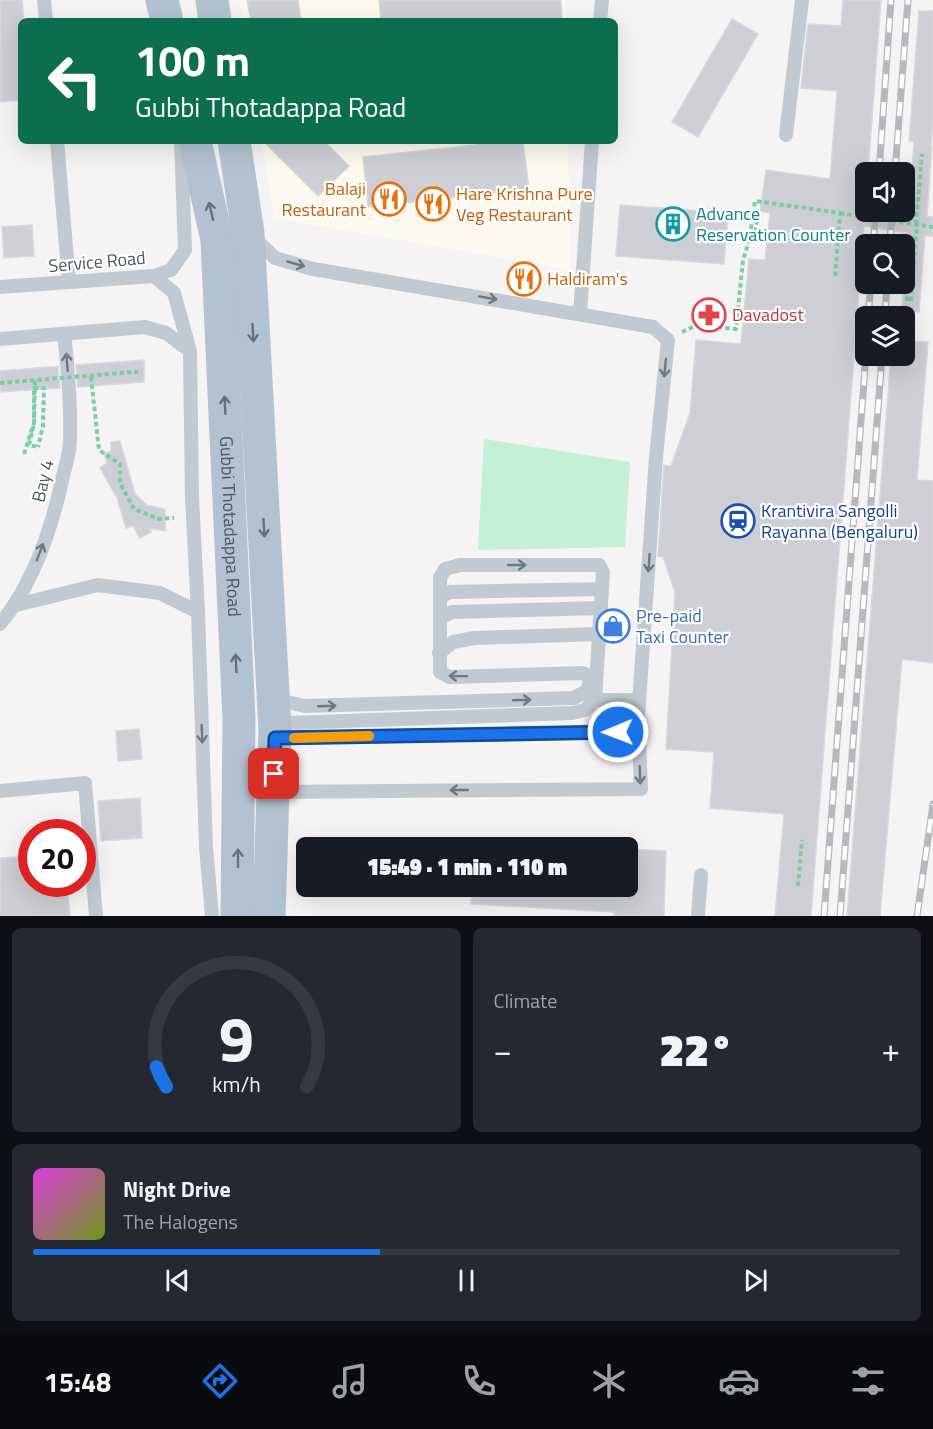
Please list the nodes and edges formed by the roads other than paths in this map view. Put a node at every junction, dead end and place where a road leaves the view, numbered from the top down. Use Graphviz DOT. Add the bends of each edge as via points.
graph roads {
  1 [pos="44,0"];
  2 [pos="162,0"];
  3 [pos="212,0"];
  4 [pos="602,0"];
  5 [pos="801,0"];
  6 [pos="46,18"];
  7 [pos="166,18"];
  8 [pos="215,18"];
  9 [pos="600,18"];
  10 [pos="786,135"];
  11 [pos="57,144"];
  12 [pos="181,144"];
  13 [pos="196,144"];
  14 [pos="234,144"];
  15 [pos="592,144"];
  16 [pos="248,233"];
  17 [pos="154,276"];
  18 [pos="69,282"];
  19 [pos="0,287"];
  20 [pos="580,314"];
  21 [pos="64,334"];
  22 [pos="0,339"];
  23 [pos="190,351"];
  24 [pos="602,589"];
  25 [pos="440,597"];
  26 [pos="16,605"];
  27 [pos="601,608"];
  28 [pos="198,612"];
  29 [pos="440,618"];
  30 [pos="0,624"];
  31 [pos="599,634"];
  32 [pos="439,653"];
  33 [pos="273,692"];
  34 [pos="595,700"];
  35 [pos="639,700"];
  36 [pos="638,717"];
  37 [pos="275,734"];
  38 [pos="0,791"];
  39 [pos="274,792"];
  40 [pos="700,875"];
  41 [pos="96,916"];
  42 [pos="212,916"];
  43 [pos="237,916"];
  44 [pos="269,916"];
  45 [pos="698,916"];
  1 -- 6 [label="lane"];
  2 -- 7 [label="main road"];
  3 -- 8 [label="main road"];
  4 -- 9 [label="lane"];
  5 -- 10 [label="lane"];
  11 -- 18 [label="lane"];
  12 -- 17 [label="lane, Service Road" via="185,250 171,270"];
  43 -- 13 [label="main road, Gubbi Thotadappa Road, one-way" via="238,719 218,240"];
  14 -- 16 [label="main road, Gubbi Thotadappa Road"];
  15 -- 20 [label="lane"];
  16 -- 20 [label="lane, one-way" via="275,258 313,269"];
  16 -- 33 [label="main road, Gubbi Thotadappa Road, one-way"];
  17 -- 18 [label="lane, Service Road"];
  17 -- 23 [label="lane" via="174,293"];
  18 -- 19 [label="lane, Service Road"];
  20 -- 35 [label="lane, one-way" via="653,327 668,340"];
  21 -- 22 [label="lane"];
  21 -- 23 [label="lane" via="145,327 166,333"];
  26 -- 21 [label="lane, Bay 4, one-way" via="56,511 70,442"];
  23 -- 28 [label="lane"];
  24 -- 25 [label="lane" via="450,592"];
  25 -- 24 [label="lane, one-way" via="440,578 446,569 460,565 599,565 603,572"];
  24 -- 27 [label="lane"];
  25 -- 29 [label="lane"];
  26 -- 28 [label="lane" via="98,585 160,593"];
  26 -- 30 [label="lane, Bay 4"];
  27 -- 29 [label="lane" via="452,612"];
  27 -- 31 [label="lane"];
  28 -- 42 [label="lane, one-way"];
  29 -- 32 [label="lane"];
  31 -- 32 [label="lane" via="474,638 453,642"];
  31 -- 34 [label="lane"];
  33 -- 32 [label="lane, one-way" via="287,702 304,706 574,698 588,691 591,677 582,673 449,677 440,672"];
  33 -- 37 [label="main road, Gubbi Thotadappa Road"];
  34 -- 35 [label="lane"];
  34 -- 37 [label="lane" via="585,710 572,713 286,723"];
  35 -- 36 [label="lane"];
  36 -- 37 [label="lane" via="618,732"];
  36 -- 39 [label="lane, one-way" via="641,789"];
  37 -- 39 [label="main road, Gubbi Thotadappa Road"];
  38 -- 41 [label="lane" via="85,783"];
  39 -- 44 [label="main road, Gubbi Thotadappa Road"];
  40 -- 45 [label="lane"];
}
